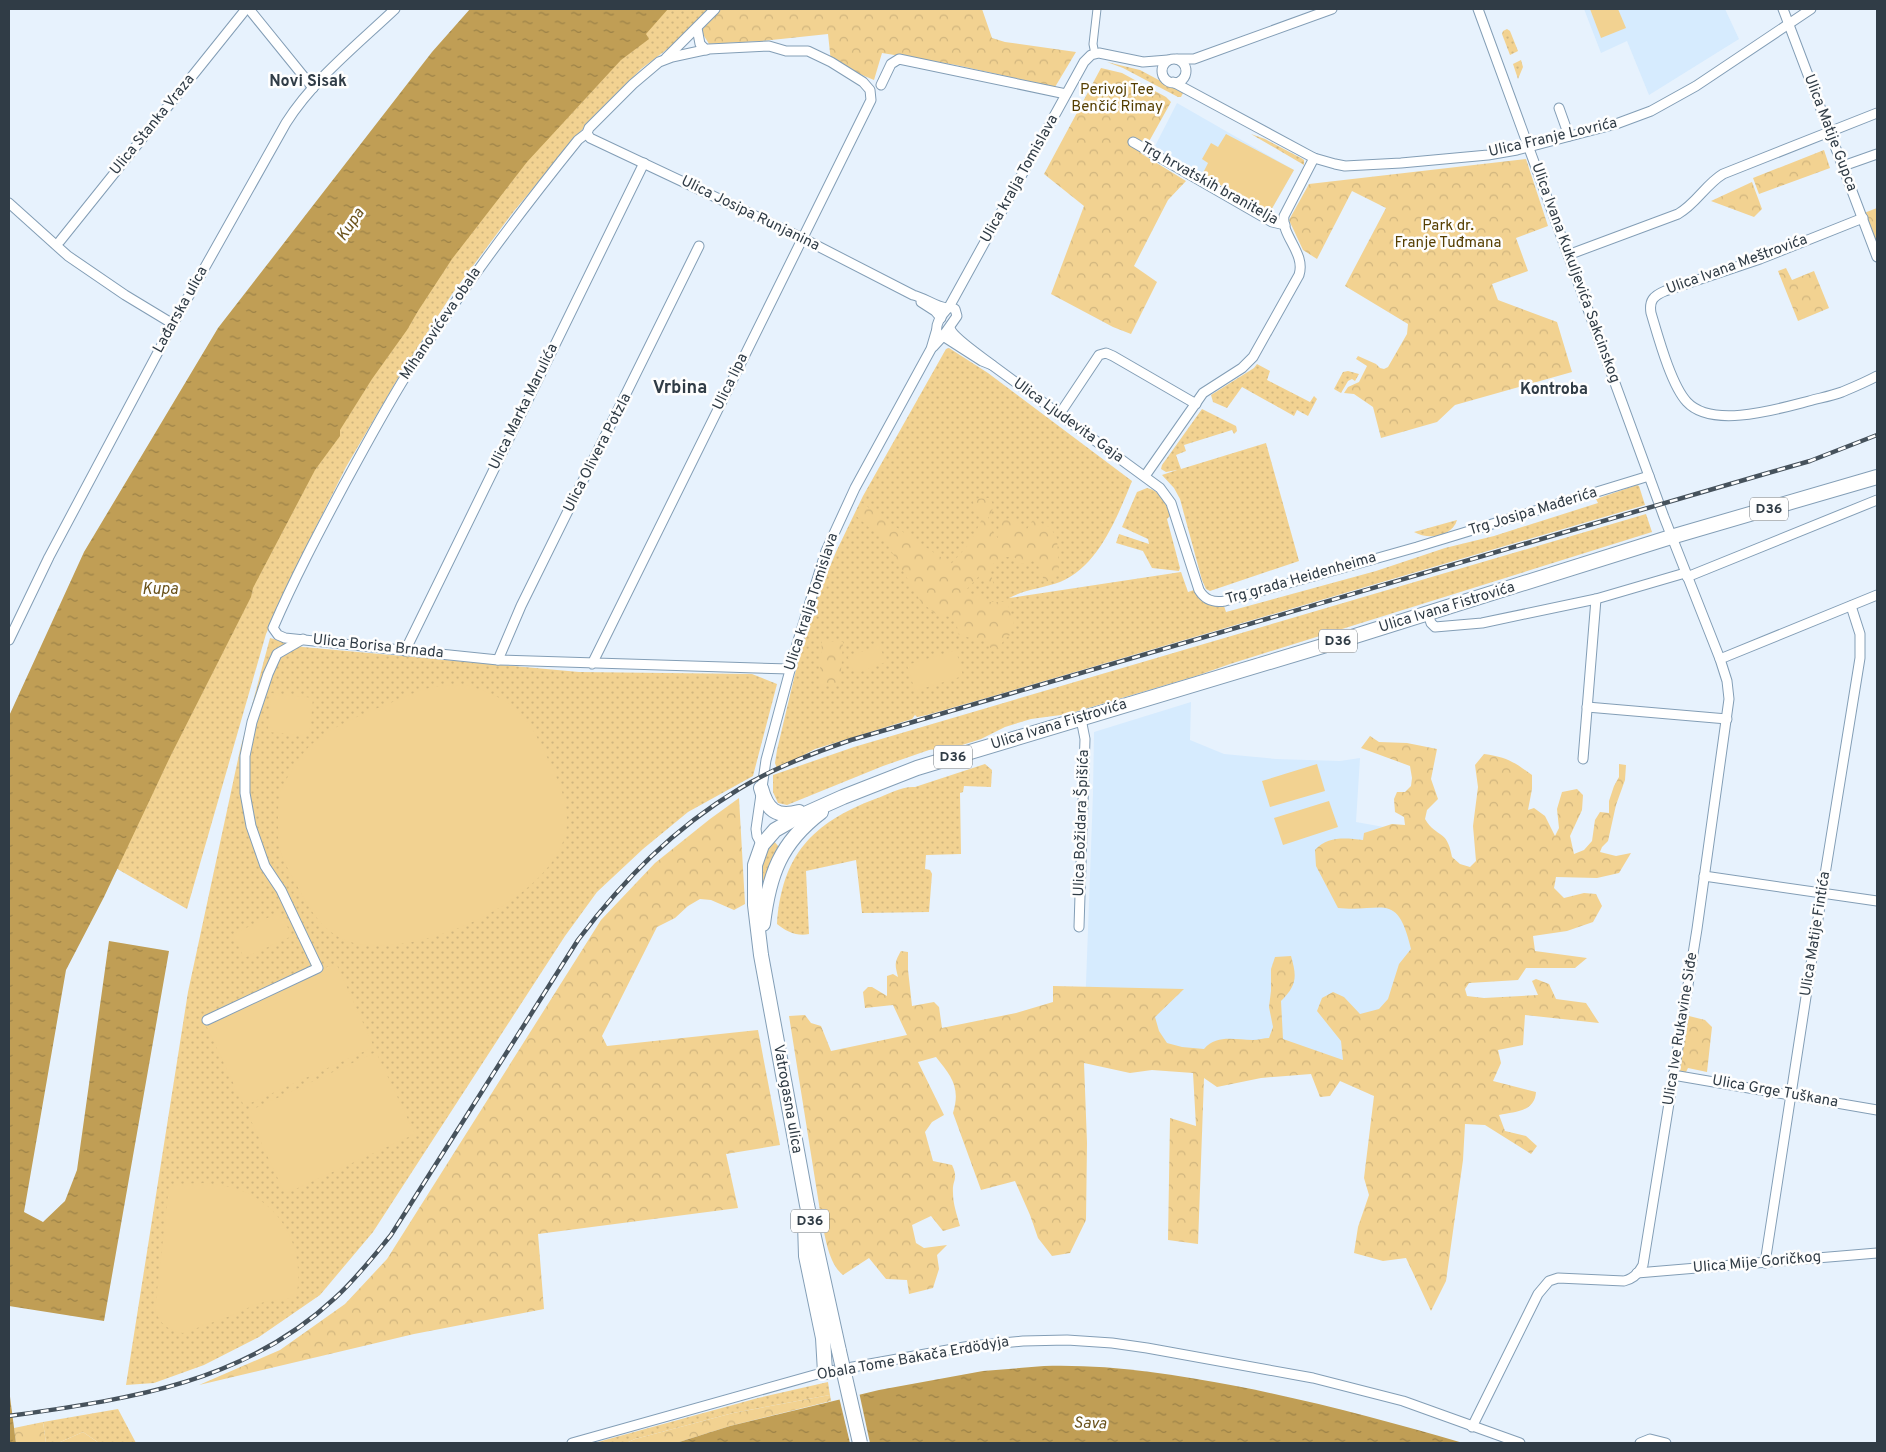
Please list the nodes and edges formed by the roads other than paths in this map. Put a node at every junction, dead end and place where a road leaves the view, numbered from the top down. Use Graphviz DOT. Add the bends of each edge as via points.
graph roads {
  1 [pos="248,9"];
  2 [pos="395,9"];
  3 [pos="715,9"];
  4 [pos="1097,9"];
  5 [pos="1332,9"];
  6 [pos="1478,9"];
  7 [pos="1783,9"];
  8 [pos="1811,9"];
  9 [pos="1789,23"];
  10 [pos="697,28"];
  11 [pos="708,50"];
  12 [pos="1095,54"];
  13 [pos="1194,58"];
  14 [pos="1173,59"];
  15 [pos="663,60"];
  16 [pos="1143,62"];
  17 [pos="1185,72"];
  18 [pos="1163,75"];
  19 [pos="1172,82"];
  20 [pos="881,85"];
  21 [pos="313,88"];
  22 [pos="1192,91"];
  23 [pos="1066,94"];
  24 [pos="871,100"];
  25 [pos="1559,108"];
  26 [pos="1877,113"];
  27 [pos="1830,132"];
  28 [pos="587,134"];
  29 [pos="1569,136"];
  30 [pos="1133,142"];
  31 [pos="1528,147"];
  32 [pos="1877,154"];
  33 [pos="1314,158"];
  34 [pos="644,163"];
  35 [pos="1843,166"];
  36 [pos="9,204"];
  37 [pos="1862,218"];
  38 [pos="1284,225"];
  39 [pos="802,238"];
  40 [pos="60,241"];
  41 [pos="699,246"];
  42 [pos="1568,256"];
  43 [pos="1877,257"];
  44 [pos="964,282"];
  45 [pos="914,295"];
  46 [pos="948,307"];
  47 [pos="957,314"];
  48 [pos="941,318"];
  49 [pos="173,324"];
  50 [pos="950,328"];
  51 [pos="939,334"];
  52 [pos="992,365"];
  53 [pos="1877,376"];
  54 [pos="1196,404"];
  55 [pos="1059,415"];
  56 [pos="1145,476"];
  57 [pos="1649,476"];
  58 [pos="1877,476"];
  59 [pos="1877,500"];
  60 [pos="1671,537"];
  61 [pos="1417,547"];
  62 [pos="1686,575"];
  63 [pos="1877,596"];
  64 [pos="1596,599"];
  65 [pos="1851,606"];
  66 [pos="1430,620"];
  67 [pos="304,639"];
  68 [pos="9,640"];
  69 [pos="405,650"];
  70 [pos="1720,659"];
  71 [pos="498,660"];
  72 [pos="592,664"];
  73 [pos="790,669"];
  74 [pos="1587,707"];
  75 [pos="1081,719"];
  76 [pos="1727,719"];
  77 [pos="1583,759"];
  78 [pos="760,788"];
  79 [pos="843,797"];
  80 [pos="814,810"];
  81 [pos="762,845"];
  82 [pos="1704,876"];
  83 [pos="1822,893"];
  84 [pos="1877,901"];
  85 [pos="1079,927"];
  86 [pos="761,955"];
  87 [pos="206,1020"];
  88 [pos="1673,1075"];
  89 [pos="1790,1094"];
  90 [pos="1877,1110"];
  91 [pos="807,1205"];
  92 [pos="1877,1253"];
  93 [pos="1765,1263"];
  94 [pos="1638,1274"];
  95 [pos="825,1372"];
  96 [pos="1472,1427"];
  97 [pos="572,1443"];
  98 [pos="860,1443"];
  99 [pos="1520,1443"];
  100 [pos="1640,1443"];
  101 [pos="1666,1443"];
  1 -- 21 [label="street"];
  1 -- 40 [label="street, Ulica Stanka Vraza"];
  2 -- 21 [label="street, Lađarska ulica"];
  3 -- 10 [label="street, Mihanovićeva obala"];
  4 -- 12 [label="street"];
  5 -- 13 [label="street"];
  6 -- 31 [label="street, Ulica Ivana Kukuljevića Sakcinskog"];
  7 -- 9 [label="street, Ulica Matije Gupca"];
  8 -- 9 [label="street, Ulica Franje Lovrića"];
  9 -- 27 [label="street, Ulica Matije Gupca"];
  9 -- 29 [label="street, Ulica Franje Lovrića" via="1667,102 1616,124"];
  10 -- 11 [label="street" via="700,44"];
  10 -- 15 [label="street, Mihanovićeva obala"];
  11 -- 15 [label="street, Mihanovićeva obala"];
  11 -- 24 [label="street, Mihanovićeva obala" via="769,46 786,52 808,51 863,82 870,90"];
  12 -- 16 [label="street"];
  12 -- 23 [label="street, Ulica kralja Tomislava" via="1084,62"];
  13 -- 14 [label="street"];
  13 -- 17 [label="street"];
  14 -- 16 [label="street"];
  14 -- 17 [label="street" via="1183,63"];
  14 -- 18 [label="street" via="1162,68"];
  15 -- 28 [label="street, Mihanovićeva obala" via="633,84"];
  16 -- 18 [label="street"];
  17 -- 19 [label="street" via="1180,81"];
  17 -- 22 [label="street"];
  18 -- 19 [label="street"];
  19 -- 22 [label="street, Ulica Franje Lovrića"];
  20 -- 23 [label="street" via="891,64 899,59"];
  21 -- 49 [label="street, Lađarska ulica" via="292,113"];
  22 -- 33 [label="street, Ulica Franje Lovrića"];
  23 -- 44 [label="street, Ulica kralja Tomislava"];
  24 -- 39 [label="street, Ulica lipa"];
  25 -- 29 [label="street"];
  26 -- 27 [label="street"];
  27 -- 35 [label="street, Ulica Matije Gupca"];
  27 -- 42 [label="street" via="1723,174 1678,214"];
  28 -- 34 [label="street, Ulica Josipa Runjanina"];
  28 -- 67 [label="street, Mihanovićeva obala" via="578,140 471,278 410,368 370,438 314,542 273,628 286,638"];
  29 -- 31 [label="street, Ulica Franje Lovrića"];
  30 -- 38 [label="street, Trg hrvatskih branitelja" via="1272,222"];
  31 -- 33 [label="street, Ulica Franje Lovrića" via="1488,155 1391,164 1345,166"];
  31 -- 42 [label="street, Ulica Ivana Kukuljevića Sakcinskog"];
  32 -- 35 [label="street"];
  33 -- 38 [label="street" via="1286,210"];
  34 -- 39 [label="street, Ulica Josipa Runjanina"];
  34 -- 69 [label="street, Ulica Marka Marulića"];
  35 -- 37 [label="street, Ulica Matije Gupca"];
  36 -- 49 [label="street" via="68,256"];
  37 -- 43 [label="street, Ulica Matije Gupca"];
  37 -- 53 [label="street, Ulica Ivana Meštrovića" via="1760,259 1665,291 1652,298 1650,305 1667,363 1683,397 1688,404 1706,413 1745,415 1788,406 1841,393"];
  38 -- 54 [label="street" via="1300,261 1299,275 1253,357 1238,371 1203,393"];
  39 -- 45 [label="street, Ulica Josipa Runjanina"];
  39 -- 72 [label="street, Ulica lipa"];
  41 -- 71 [label="street, Ulica Olivera Potzla" via="521,606"];
  42 -- 57 [label="street, Ulica Ivana Kukuljevića Sakcinskog"];
  44 -- 46 [label="street, Ulica kralja Tomislava"];
  44 -- 47 [label="street, Ulica kralja Tomislava"];
  45 -- 46 [label="street, Ulica Josipa Runjanina" via="943,308"];
  45 -- 48 [label="street, Ulica Josipa Runjanina"];
  46 -- 47 [label="street, Ulica Josipa Runjanina" via="955,309"];
  46 -- 48 [label="street, Ulica kralja Tomislava"];
  47 -- 50 [label="street, Ulica kralja Tomislava"];
  48 -- 51 [label="street, Ulica kralja Tomislava" via="937,326"];
  49 -- 68 [label="street, Lađarska ulica" via="49,557"];
  50 -- 51 [label="street, Ulica kralja Tomislava"];
  50 -- 52 [label="street, Ulica Ljudevita Gaja" via="954,336"];
  51 -- 52 [label="street, Ulica Ljudevita Gaja"];
  51 -- 73 [label="street, Ulica kralja Tomislava" via="837,524 820,568"];
  52 -- 55 [label="street, Ulica Ljudevita Gaja"];
  54 -- 55 [label="street" via="1112,356 1102,354"];
  54 -- 56 [label="street"];
  55 -- 56 [label="street, Ulica Ljudevita Gaja"];
  56 -- 61 [label="street, Trg grada Heidenheima" via="1171,503 1196,585 1202,595 1214,602"];
  57 -- 60 [label="street, Ulica Ivana Kukuljevića Sakcinskog"];
  57 -- 61 [label="street, Trg Josipa Mađerića"];
  58 -- 60 [label="main road, Ulica Ivana Fistrovića / D36"];
  59 -- 62 [label="street, Ulica Ivana Fistrovića"];
  60 -- 62 [label="street, Ulica Ive Rukavine Siđe"];
  60 -- 66 [label="main road, Ulica Ivana Fistrovića / D36"];
  62 -- 64 [label="street, Ulica Ivana Fistrovića"];
  62 -- 70 [label="street, Ulica Ive Rukavine Siđe"];
  63 -- 65 [label="street"];
  64 -- 66 [label="street, Ulica Ivana Fistrovića" via="1482,623 1442,627"];
  64 -- 74 [label="street"];
  65 -- 70 [label="street"];
  65 -- 83 [label="street, Ulica Matije Fintića" via="1860,634 1860,658"];
  66 -- 75 [label="main road, Ulica Ivana Fistrovića / D36"];
  67 -- 69 [label="street, Ulica Borisa Brnada"];
  67 -- 87 [label="street, Ulica Borisa Brnada" via="278,654 268,674 245,756 245,793 265,866 281,890 318,968"];
  69 -- 71 [label="street, Ulica Borisa Brnada"];
  70 -- 76 [label="street, Ulica Ive Rukavine Siđe" via="1728,686"];
  71 -- 72 [label="street, Ulica Borisa Brnada"];
  72 -- 73 [label="street, Ulica Borisa Brnada"];
  73 -- 78 [label="street, Ulica kralja Tomislava"];
  74 -- 76 [label="street"];
  74 -- 77 [label="street"];
  75 -- 79 [label="main road, Ulica Ivana Fistrovića / D36" via="917,768"];
  75 -- 85 [label="street, Ulica Božidara Špišića" via="1085,739"];
  76 -- 82 [label="street, Ulica Ive Rukavine Siđe"];
  78 -- 80 [label="main road" via="767,805 780,814"];
  78 -- 81 [label="street, Ulica kralja Tomislava" via="756,829"];
  79 -- 80 [label="main road, D36"];
  79 -- 86 [label="main road, D36" via="802,828 776,862 767,891"];
  80 -- 81 [label="main road, D36" via="776,830"];
  81 -- 86 [label="main road, Vatrogasna ulica / D36" via="756,859 755,874"];
  82 -- 83 [label="street"];
  82 -- 88 [label="street, Ulica Ive Rukavine Siđe"];
  83 -- 84 [label="street"];
  83 -- 89 [label="street, Ulica Matije Fintića"];
  86 -- 91 [label="main road, Vatrogasna ulica / D36"];
  88 -- 89 [label="street, Ulica Grge Tuškana"];
  88 -- 94 [label="street, Ulica Ive Rukavine Siđe" via="1643,1265"];
  89 -- 90 [label="street, Ulica Grge Tuškana"];
  89 -- 93 [label="street, Ulica Matije Fintića"];
  91 -- 95 [label="main road" via="806,1256 823,1338"];
  91 -- 98 [label="main road, Vatrogasna ulica / D36, bridge"];
  92 -- 93 [label="street, Ulica Mije Goričkog"];
  93 -- 94 [label="street, Ulica Mije Goričkog"];
  94 -- 96 [label="street" via="1624,1280 1558,1278 1547,1283 1538,1294"];
  95 -- 96 [label="street, Obala Tome Bakača Erdödyja" via="994,1343 1098,1342 1313,1378 1403,1401"];
  95 -- 97 [label="street, Obala Tome Bakača Erdödyja"];
  96 -- 99 [label="street, Obala Tome Bakača Erdödyja"];
  100 -- 101 [label="street" via="1650,1440"];
}
